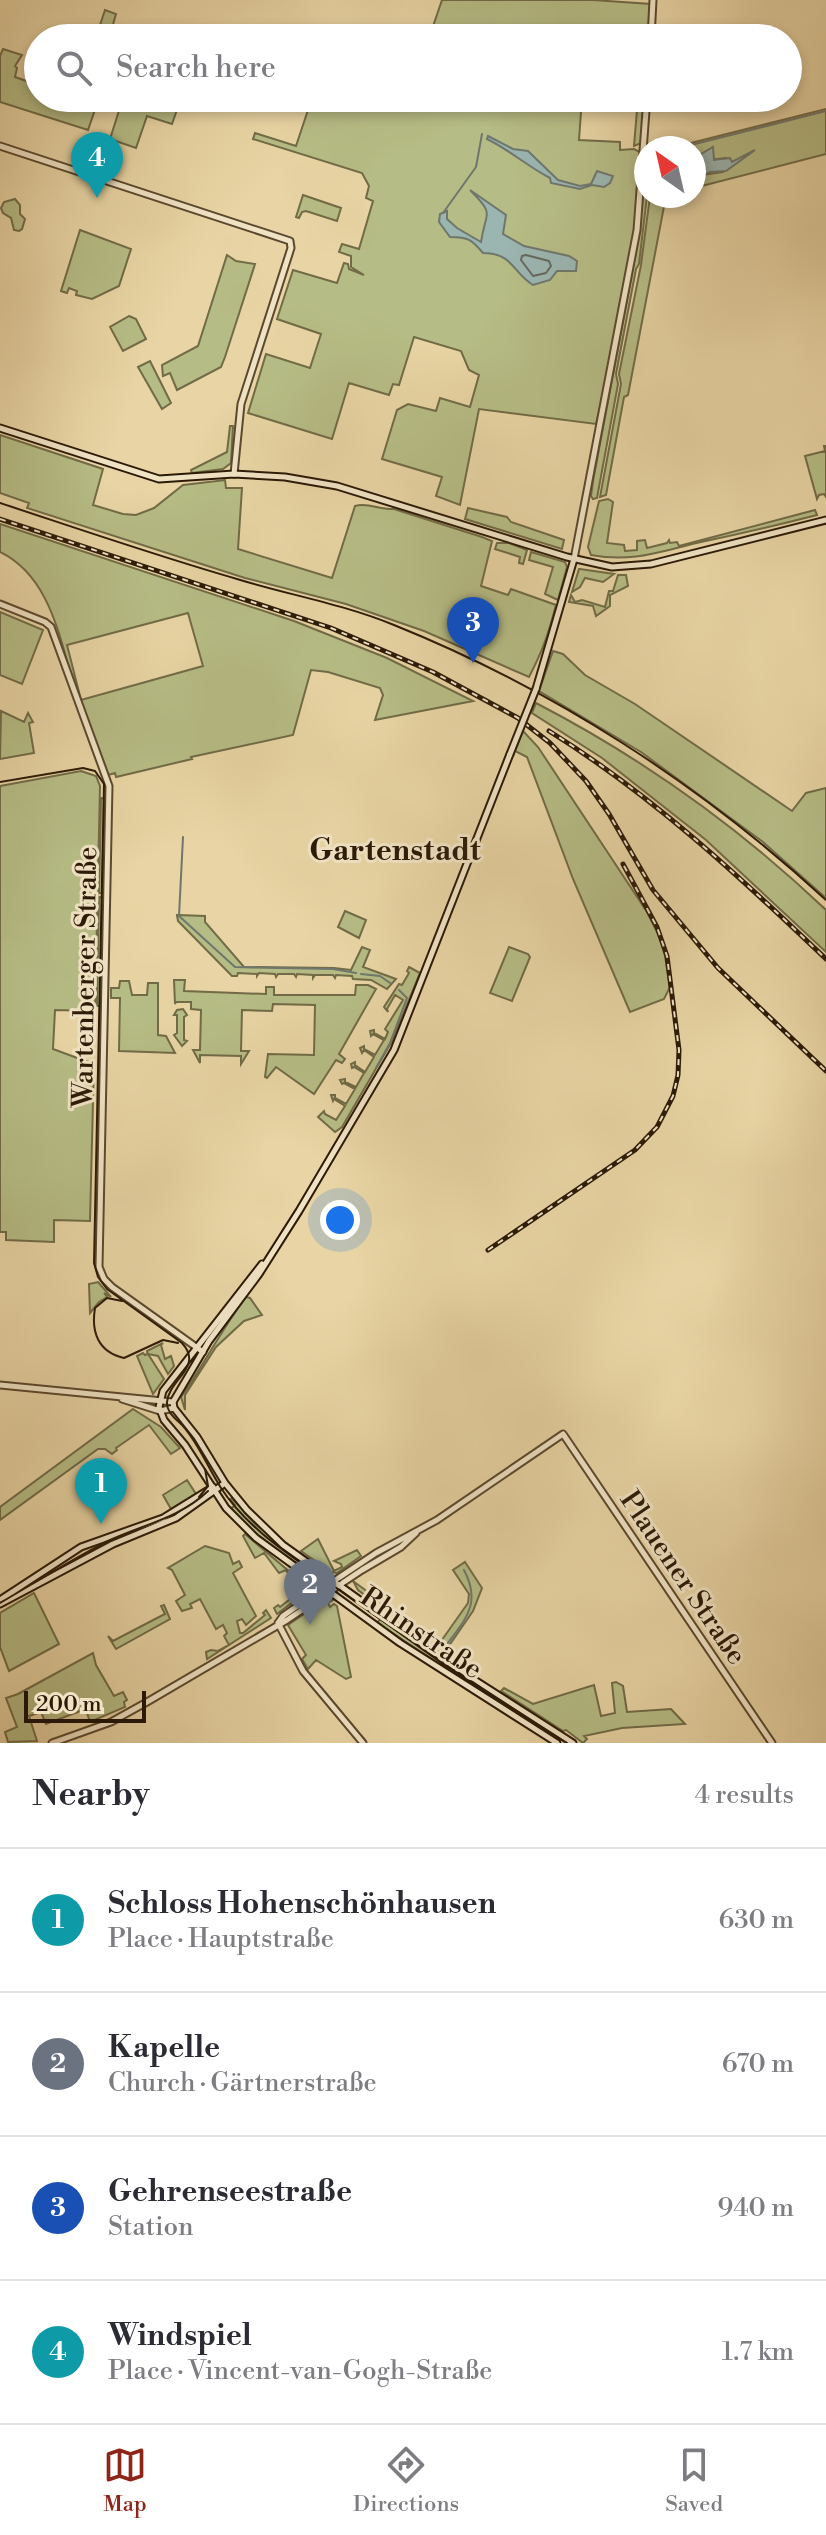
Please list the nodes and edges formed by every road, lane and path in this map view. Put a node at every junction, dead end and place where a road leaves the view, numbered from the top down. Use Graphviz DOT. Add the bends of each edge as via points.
graph roads {
  1 [pos="653,0"];
  2 [pos="652,24"];
  3 [pos="646,112"];
  4 [pos="0,146"];
  5 [pos="0,428"];
  6 [pos="234,474"];
  7 [pos="826,520"];
  8 [pos="574,559"];
  9 [pos="0,604"];
  10 [pos="265,1261"];
  11 [pos="196,1347"];
  12 [pos="203,1352"];
  13 [pos="0,1385"];
  14 [pos="116,1397"];
  15 [pos="159,1401"];
  16 [pos="174,1405"];
  17 [pos="160,1411"];
  18 [pos="225,1483"];
  19 [pos="213,1490"];
  20 [pos="101,1540"];
  21 [pos="105,1548"];
  22 [pos="30,1584"];
  23 [pos="332,1586"];
  24 [pos="0,1602"];
  25 [pos="278,1623"];
  26 [pos="556,1742"];
  27 [pos="52,1743"];
  28 [pos="363,1743"];
  29 [pos="573,1743"];
  30 [pos="772,1743"];
  1 -- 2 [label="main road"];
  3 -- 8 [label="main road" via="635,241"];
  4 -- 6 [label="main road" via="291,243 241,404"];
  5 -- 6 [label="main road" via="152,478"];
  6 -- 8 [label="main road" via="337,486"];
  7 -- 8 [label="main road" via="642,566 612,567"];
  8 -- 10 [label="main road, bridge" via="536,689 394,1050"];
  9 -- 11 [label="main road, Wartenberger Straße" via="51,627 108,780 100,1272 112,1287"];
  10 -- 11 [label="main road"];
  10 -- 12 [label="main road"];
  11 -- 12 [label="main road, Wartenberger Straße"];
  11 -- 15 [label="main road"];
  12 -- 16 [label="main road"];
  13 -- 14 [label="main road"];
  14 -- 15 [label="main road"];
  14 -- 17 [label="main road"];
  15 -- 16 [label="main road"];
  15 -- 17 [label="main road"];
  16 -- 17 [label="main road"];
  16 -- 18 [label="main road"];
  17 -- 19 [label="main road"];
  18 -- 19 [label="main road"];
  18 -- 23 [label="main road, Rhinstraße" via="274,1537"];
  19 -- 20 [label="main road" via="163,1518"];
  19 -- 21 [label="main road" via="176,1518"];
  19 -- 23 [label="main road, Rhinstraße" via="256,1538"];
  20 -- 21 [label="main road"];
  20 -- 22 [label="main road" via="69,1554"];
  21 -- 22 [label="main road"];
  22 -- 24 [label="main road"];
  23 -- 25 [label="main road"];
  23 -- 26 [label="main road, Rhinstraße" via="447,1675"];
  23 -- 29 [label="main road, Rhinstraße"];
  23 -- 30 [label="main road, Plauener Straße" via="401,1547 563,1434"];
  25 -- 27 [label="main road" via="116,1719"];
  25 -- 28 [label="main road" via="303,1671"];
}
